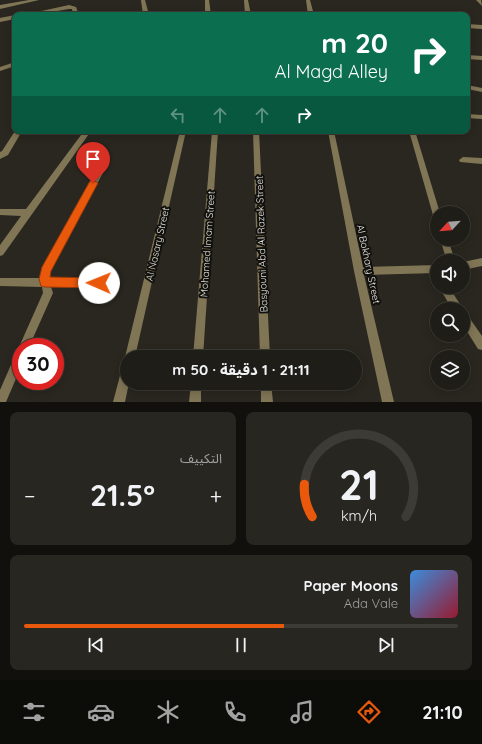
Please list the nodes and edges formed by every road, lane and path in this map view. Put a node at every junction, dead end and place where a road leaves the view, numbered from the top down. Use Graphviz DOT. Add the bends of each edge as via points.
graph roads {
  1 [pos="37,0"];
  2 [pos="143,0"];
  3 [pos="207,0"];
  4 [pos="246,0"];
  5 [pos="308,0"];
  6 [pos="478,0"];
  7 [pos="482,4"];
  8 [pos="0,6"];
  9 [pos="43,12"];
  10 [pos="75,12"];
  11 [pos="145,12"];
  12 [pos="208,12"];
  13 [pos="248,12"];
  14 [pos="310,12"];
  15 [pos="12,18"];
  16 [pos="0,20"];
  17 [pos="470,26"];
  18 [pos="482,27"];
  19 [pos="470,57"];
  20 [pos="482,58"];
  21 [pos="12,65"];
  22 [pos="0,68"];
  23 [pos="470,88"];
  24 [pos="482,90"];
  25 [pos="470,116"];
  26 [pos="482,117"];
  27 [pos="18,134"];
  28 [pos="86,134"];
  29 [pos="183,134"];
  30 [pos="215,134"];
  31 [pos="256,134"];
  32 [pos="332,134"];
  33 [pos="413,134"];
  34 [pos="0,156"];
  35 [pos="463,160"];
  36 [pos="482,161"];
  37 [pos="100,171"];
  38 [pos="434,206"];
  39 [pos="0,212"];
  40 [pos="28,213"];
  41 [pos="1,250"];
  42 [pos="482,262"];
  43 [pos="470,265"];
  44 [pos="359,271"];
  45 [pos="430,272"];
  46 [pos="0,282"];
  47 [pos="45,282"];
  48 [pos="99,283"];
  49 [pos="470,327"];
  50 [pos="28,338"];
  51 [pos="482,345"];
  52 [pos="132,350"];
  53 [pos="199,350"];
  54 [pos="265,350"];
  55 [pos="12,375"];
  56 [pos="122,390"];
  57 [pos="196,390"];
  58 [pos="266,390"];
  59 [pos="0,402"];
  60 [pos="119,402"];
  61 [pos="195,402"];
  62 [pos="267,402"];
  63 [pos="388,402"];
  1 -- 8 [label="street"];
  2 -- 11 [label="street"];
  3 -- 12 [label="street"];
  4 -- 13 [label="street"];
  5 -- 14 [label="street"];
  6 -- 7 [label="street"];
  9 -- 10 [label="street" via="72,7"];
  15 -- 16 [label="street"];
  17 -- 18 [label="street"];
  19 -- 20 [label="street"];
  21 -- 22 [label="street"];
  23 -- 24 [label="street"];
  25 -- 26 [label="street"];
  27 -- 34 [label="street"];
  28 -- 40 [label="street"];
  29 -- 52 [label="street, Al Nasary Street"];
  30 -- 53 [label="street, Mohamed Imam Street"];
  31 -- 54 [label="street, Basyouni Abd Al Razek Street"];
  32 -- 44 [label="street, Al Bokhary Street"];
  33 -- 38 [label="street"];
  35 -- 36 [label="street"];
  37 -- 47 [label="street" via="46,270"];
  39 -- 40 [label="street"];
  40 -- 41 [label="street"];
  42 -- 43 [label="street"];
  44 -- 45 [label="street"];
  44 -- 63 [label="street, Al Bokhary Street"];
  46 -- 47 [label="street"];
  47 -- 48 [label="street"];
  47 -- 50 [label="street" via="48,293"];
  49 -- 51 [label="street"];
  55 -- 59 [label="street"];
  56 -- 60 [label="street"];
  57 -- 61 [label="street"];
  58 -- 62 [label="street"];
}
